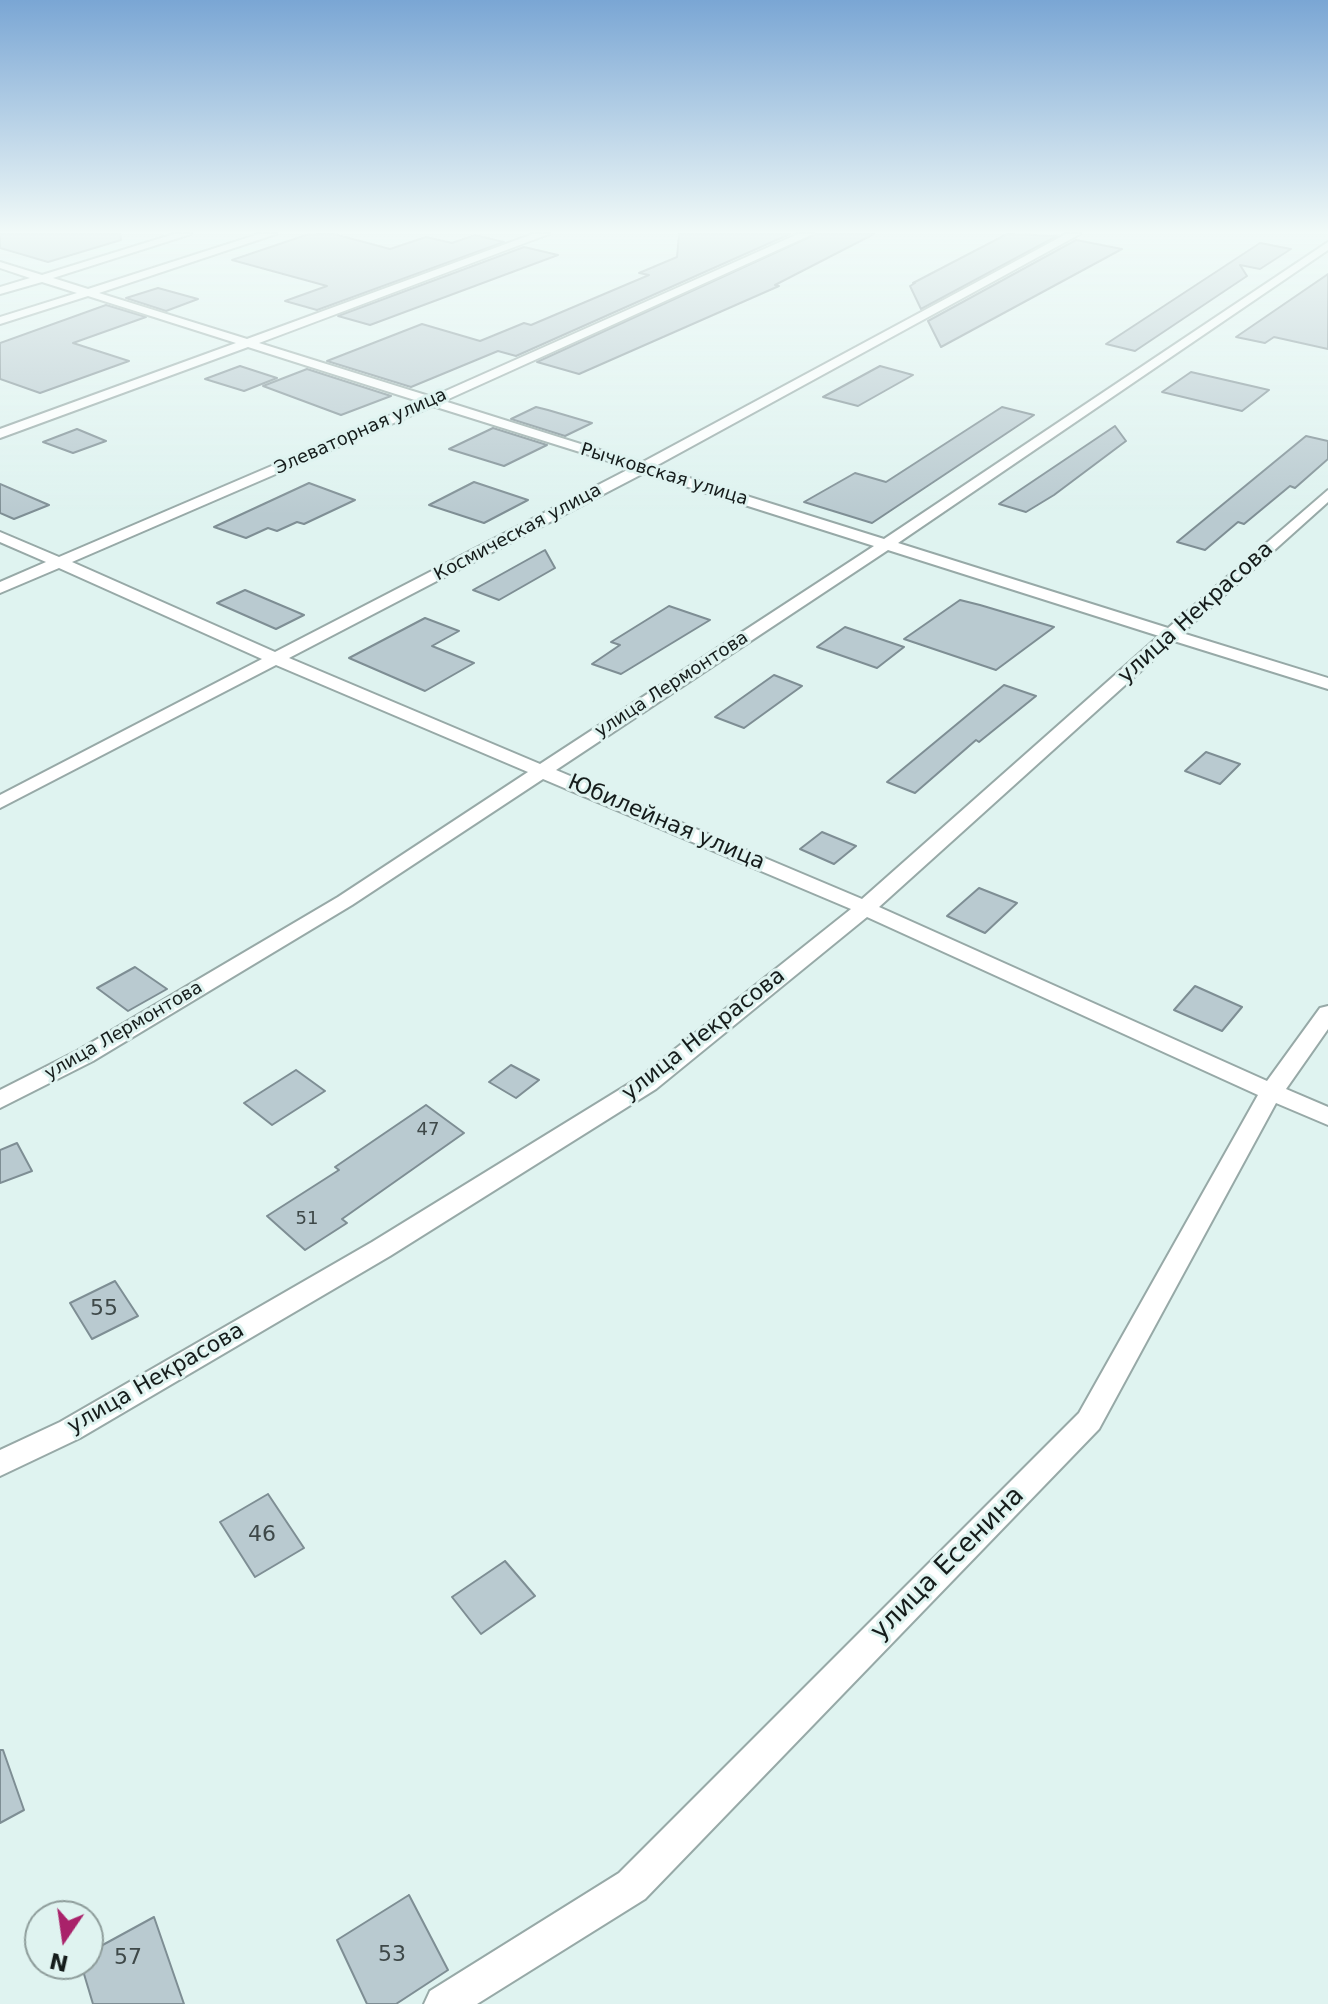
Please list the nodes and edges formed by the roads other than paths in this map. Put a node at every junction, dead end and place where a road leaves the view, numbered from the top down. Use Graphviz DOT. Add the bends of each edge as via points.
graph roads {
  1 [pos="197,328"];
  2 [pos="292,328"];
  3 [pos="598,328"];
  4 [pos="902,328"];
  5 [pos="1206,328"];
  6 [pos="248,344"];
  7 [pos="431,402"];
  8 [pos="0,434"];
  9 [pos="642,468"];
  10 [pos="1328,494"];
  11 [pos="0,536"];
  12 [pos="887,544"];
  13 [pos="61,563"];
  14 [pos="0,588"];
  15 [pos="1172,635"];
  16 [pos="276,659"];
  17 [pos="1328,684"];
  18 [pos="542,770"];
  19 [pos="0,802"];
  20 [pos="865,908"];
  21 [pos="1328,1013"];
  22 [pos="1271,1092"];
  23 [pos="0,1100"];
  24 [pos="1328,1117"];
  25 [pos="0,1464"];
  26 [pos="443,2004"];
  1 -- 6 [label="street, Рычковская улица"];
  2 -- 6 [label="street"];
  3 -- 7 [label="street, Элеваторная улица"];
  4 -- 9 [label="street, Космическая улица"];
  5 -- 12 [label="street, улица Лермонтова"];
  6 -- 7 [label="street, Рычковская улица"];
  6 -- 8 [label="street"];
  7 -- 9 [label="street, Рычковская улица"];
  7 -- 13 [label="street, Элеваторная улица"];
  9 -- 12 [label="street, Рычковская улица"];
  9 -- 16 [label="street, Космическая улица"];
  10 -- 15 [label="street, улица Некрасова"];
  11 -- 13 [label="street, Юбилейная улица"];
  12 -- 15 [label="street, Рычковская улица"];
  12 -- 18 [label="street, улица Лермонтова"];
  13 -- 14 [label="street, Элеваторная улица"];
  13 -- 16 [label="street, Юбилейная улица"];
  15 -- 17 [label="street, Рычковская улица"];
  15 -- 20 [label="street, улица Некрасова"];
  16 -- 18 [label="street, Юбилейная улица"];
  16 -- 19 [label="street, Космическая улица"];
  18 -- 20 [label="street, Юбилейная улица"];
  18 -- 23 [label="street, улица Лермонтова" via="345,901 85,1056"];
  20 -- 22 [label="street, Юбилейная улица"];
  20 -- 25 [label="street, улица Некрасова" via="648,1083 381,1249 70,1430"];
  21 -- 22 [label="street, улица Есенина"];
  22 -- 24 [label="street, Юбилейная улица"];
  22 -- 26 [label="street, улица Есенина" via="1089,1421 632,1886"];
}
